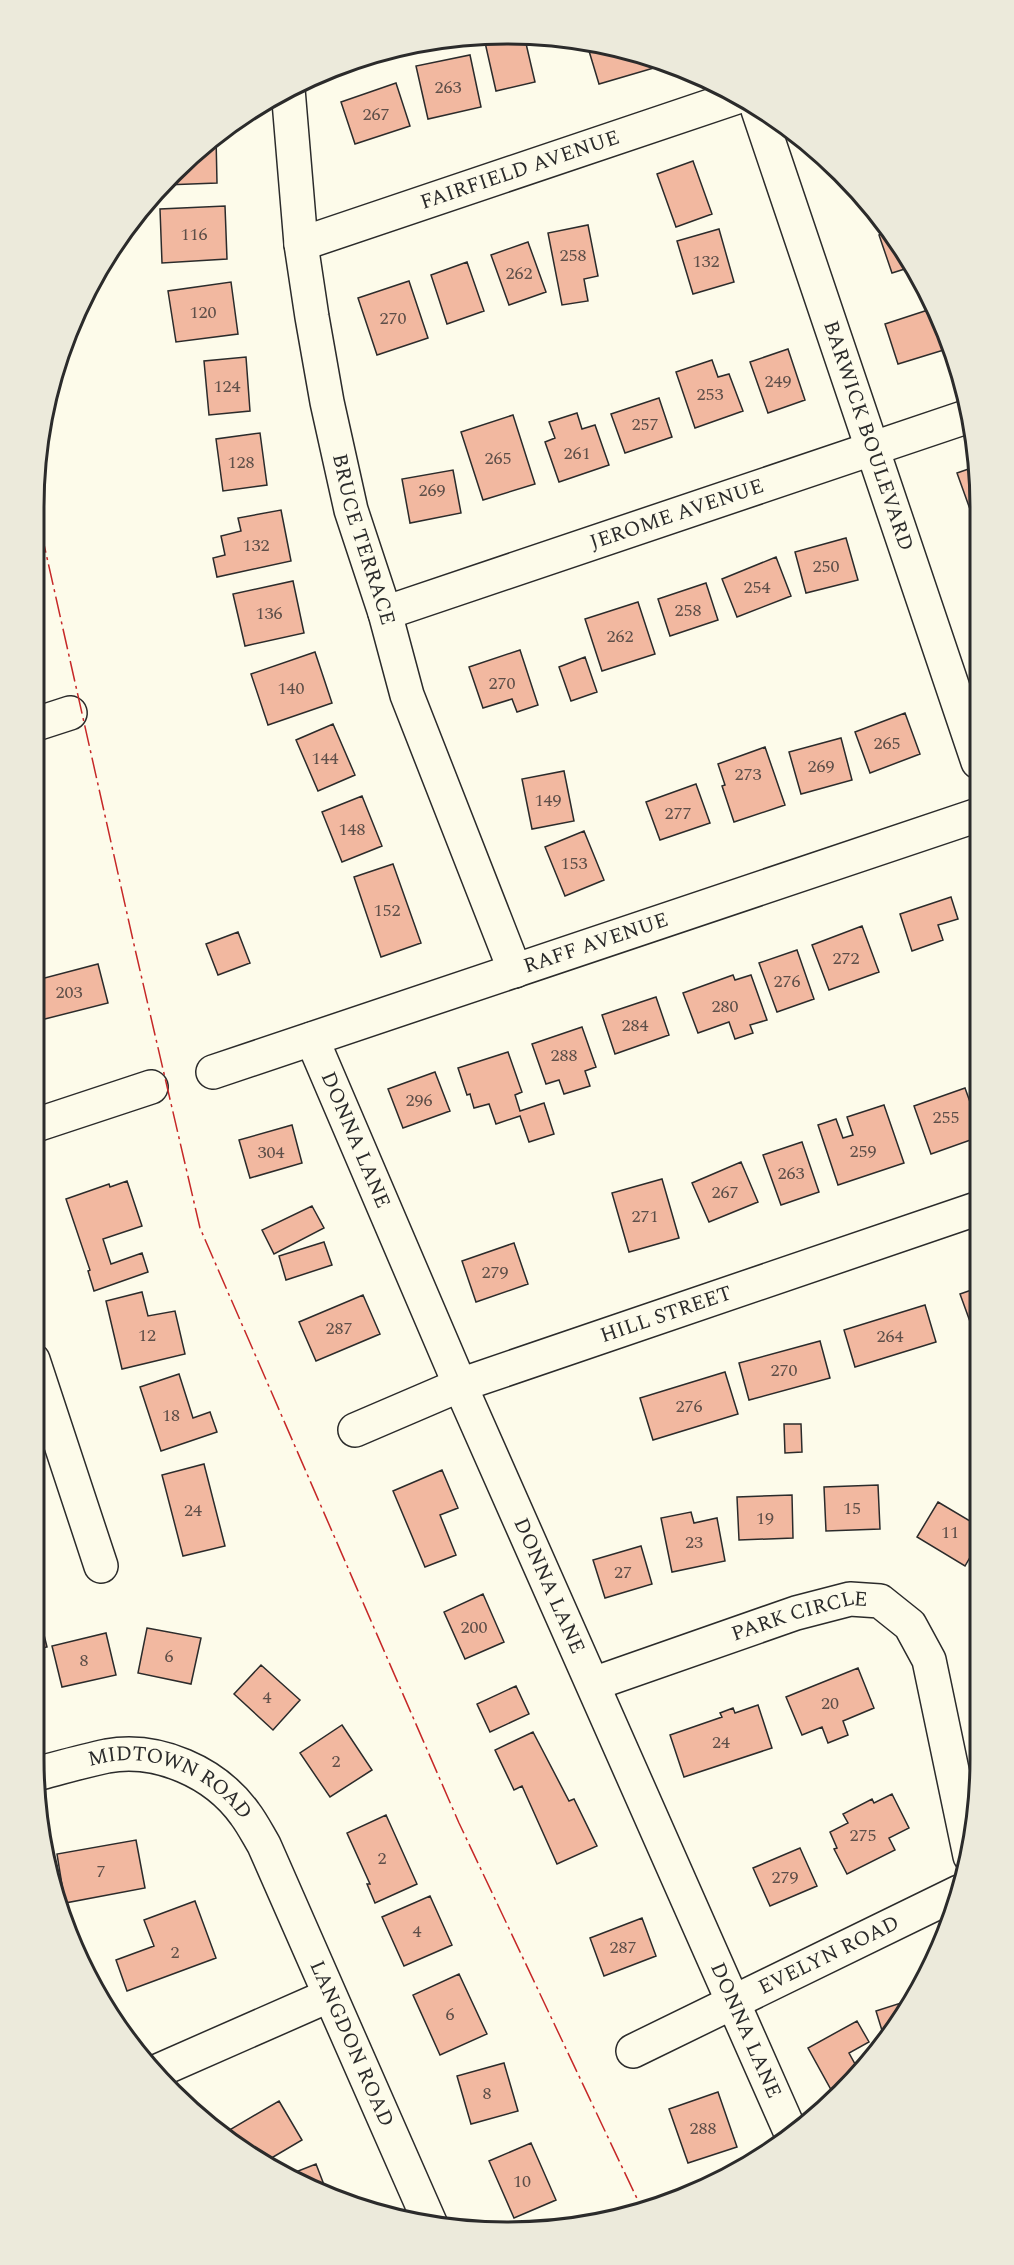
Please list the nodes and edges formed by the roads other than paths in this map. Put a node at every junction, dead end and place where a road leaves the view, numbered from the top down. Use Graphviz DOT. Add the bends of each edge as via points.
graph roads {
  1 [pos="289,98"];
  2 [pos="728,100"];
  3 [pos="761,120"];
  4 [pos="302,244"];
  5 [pos="962,418"];
  6 [pos="872,448"];
  7 [pos="385,613"];
  8 [pos="70,713"];
  9 [pos="44,721"];
  10 [pos="970,738"];
  11 [pos="970,818"];
  12 [pos="515,971"];
  13 [pos="312,1039"];
  14 [pos="213,1072"];
  15 [pos="151,1087"];
  16 [pos="44,1122"];
  17 [pos="970,1211"];
  18 [pos="460,1385"];
  19 [pos="44,1393"];
  20 [pos="355,1430"];
  21 [pos="100,1566"];
  22 [pos="592,1684"];
  23 [pos="44,1772"];
  24 [pos="965,1831"];
  25 [pos="272,1864"];
  26 [pos="949,1897"];
  27 [pos="328,1996"];
  28 [pos="733,2002"];
  29 [pos="633,2050"];
  30 [pos="163,2069"];
  31 [pos="787,2127"];
  32 [pos="427,2215"];
  1 -- 4 [label="street, BRUCE TERRACE"];
  2 -- 4 [label="street, FAIRFIELD AVENUE"];
  3 -- 6 [label="street, BARWICK BOULEVARD"];
  4 -- 7 [label="street, BRUCE TERRACE" via="329,412 351,510"];
  5 -- 6 [label="street, JEROME AVENUE"];
  6 -- 7 [label="street, JEROME AVENUE"];
  6 -- 10 [label="street, BARWICK BOULEVARD"];
  7 -- 12 [label="street, BRUCE TERRACE" via="407,695"];
  8 -- 9 [label="street"];
  11 -- 12 [label="street, RAFF AVENUE"];
  12 -- 13 [label="street, RAFF AVENUE"];
  13 -- 14 [label="street, RAFF AVENUE"];
  13 -- 18 [label="street, DONNA LANE"];
  15 -- 16 [label="street"];
  17 -- 18 [label="street, HILL STREET"];
  18 -- 20 [label="street, HILL STREET"];
  18 -- 22 [label="street, DONNA LANE"];
  19 -- 21 [label="street"];
  22 -- 24 [label="street, PARK CIRCLE" via="796,1613 850,1599 880,1601 910,1625 929,1660"];
  22 -- 28 [label="street, DONNA LANE"];
  23 -- 25 [label="street, MIDTOWN ROAD" via="108,1756 132,1754 169,1759 213,1782 244,1812"];
  25 -- 27 [label="street, LANGDON ROAD"];
  26 -- 28 [label="street, EVELYN ROAD"];
  27 -- 30 [label="street"];
  27 -- 32 [label="street, LANGDON ROAD"];
  28 -- 29 [label="street, EVELYN ROAD"];
  28 -- 31 [label="street, DONNA LANE"];
}
